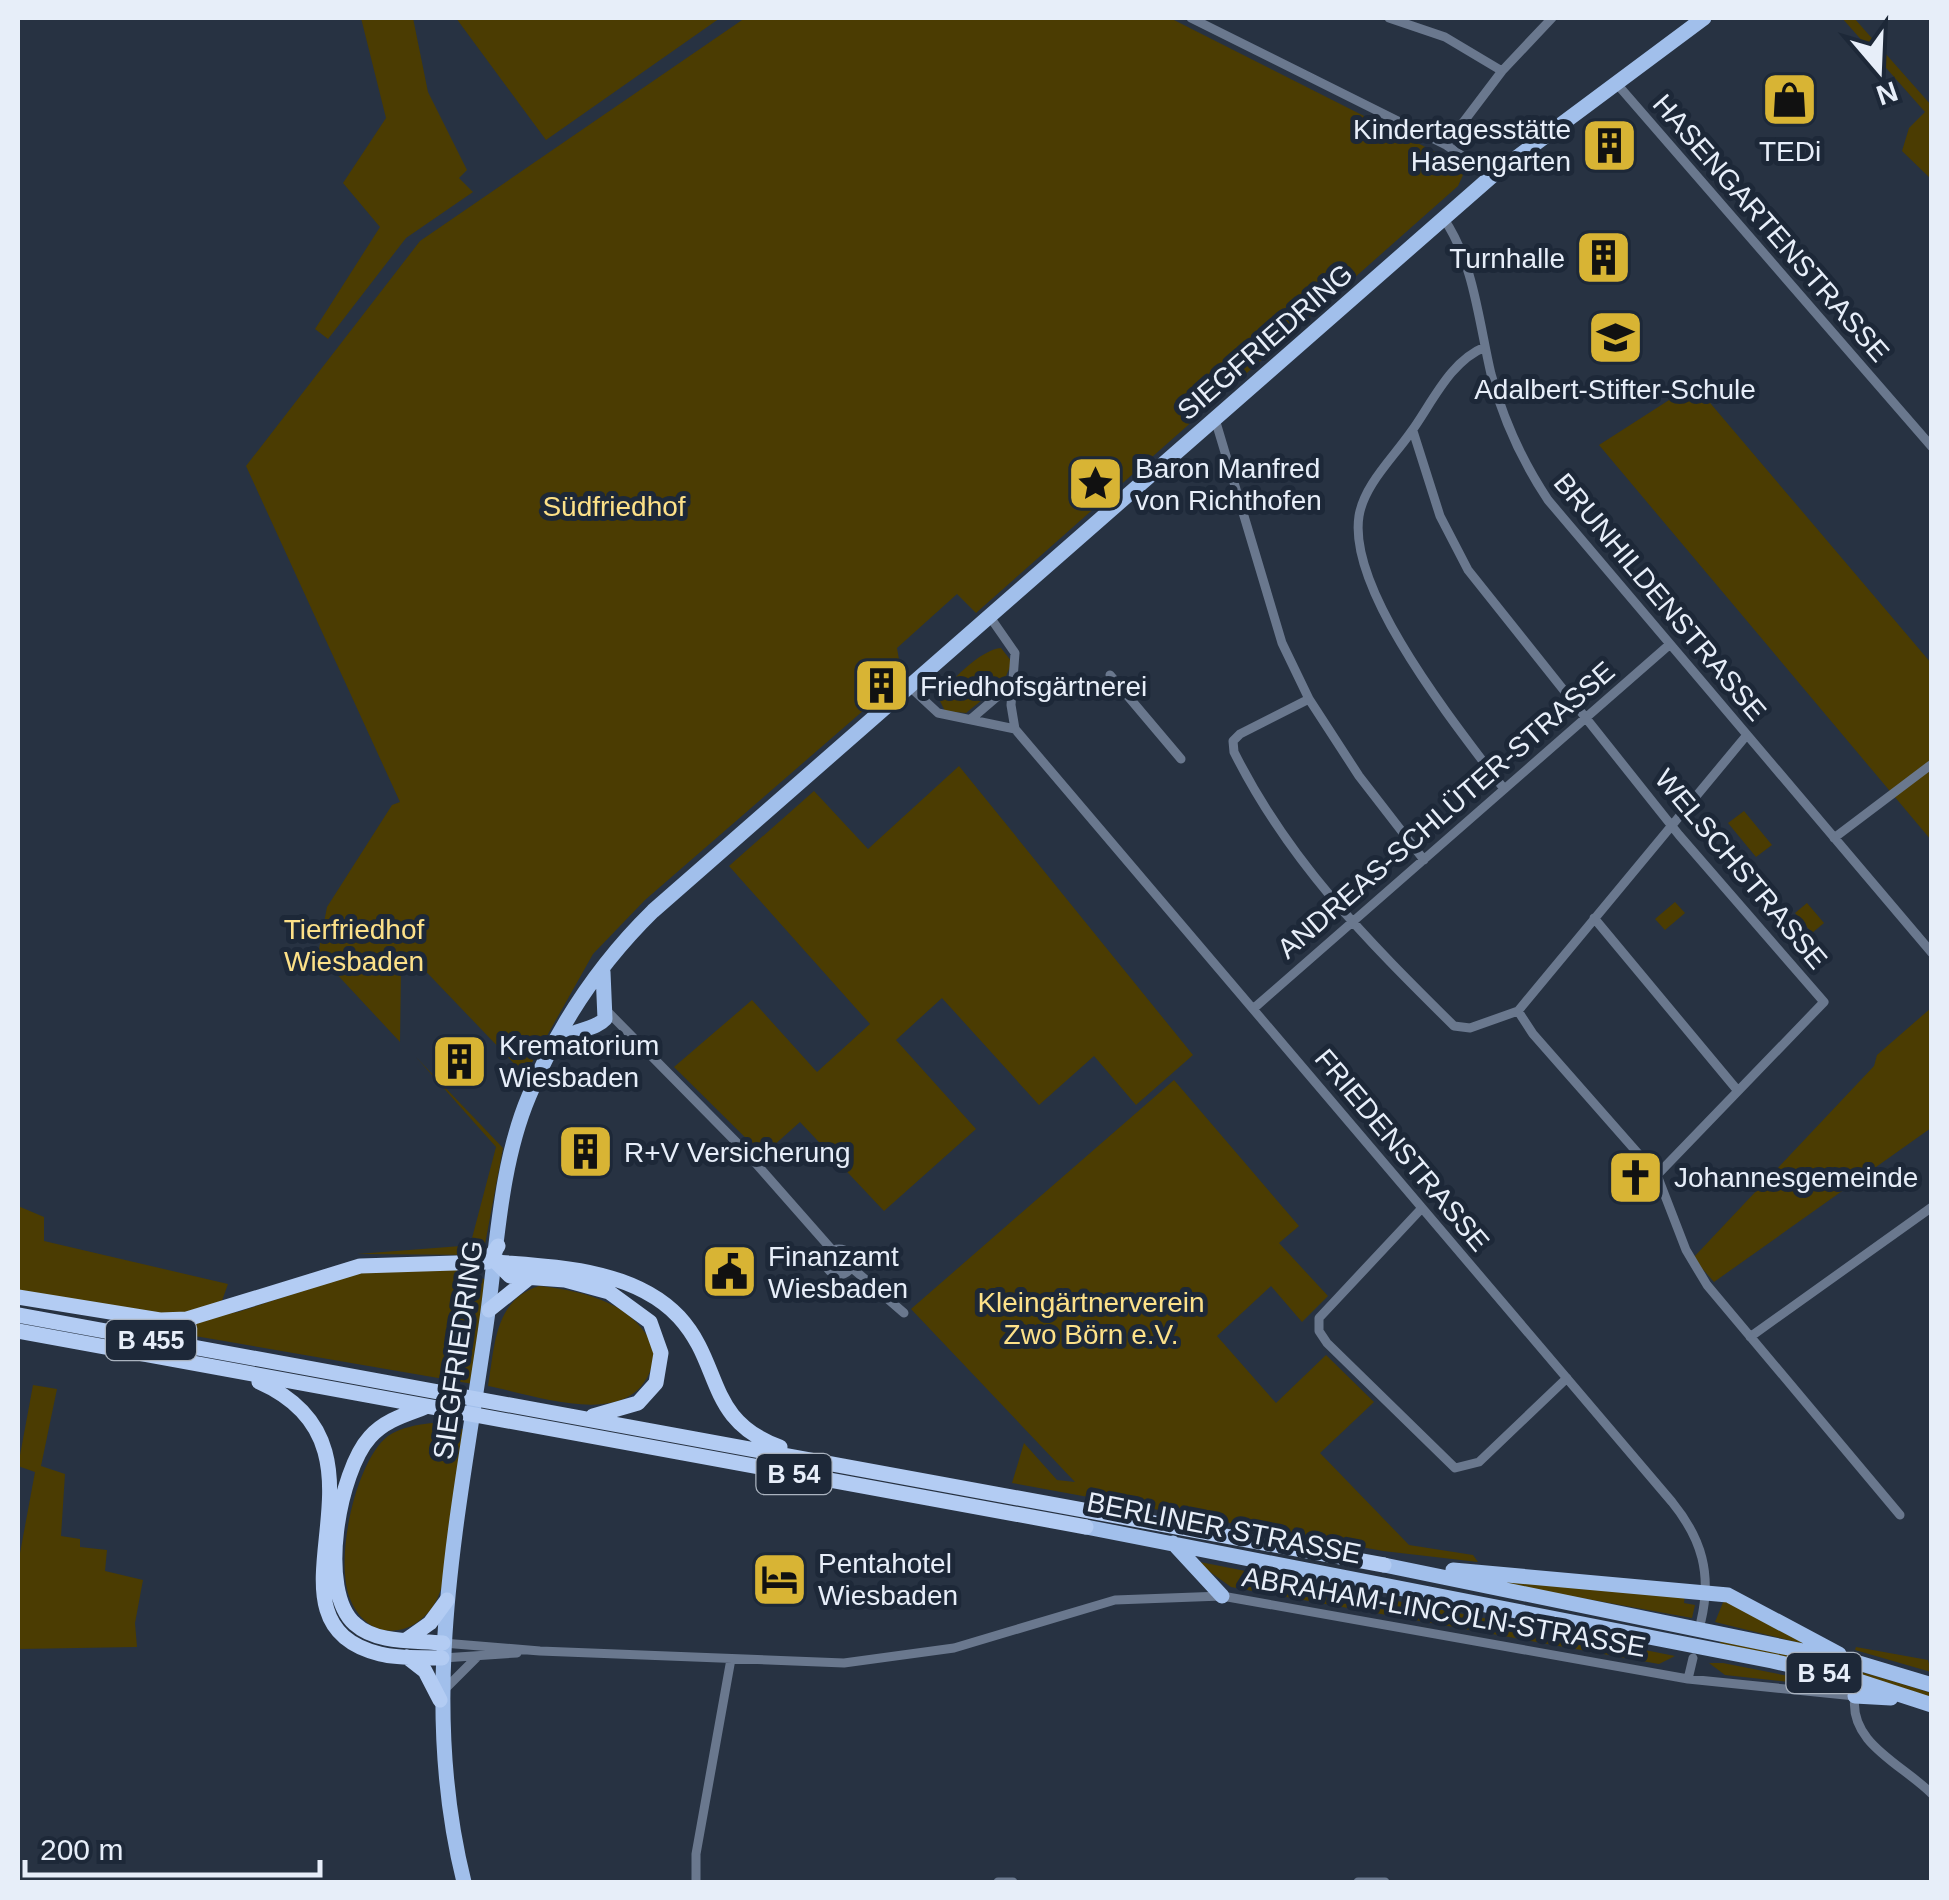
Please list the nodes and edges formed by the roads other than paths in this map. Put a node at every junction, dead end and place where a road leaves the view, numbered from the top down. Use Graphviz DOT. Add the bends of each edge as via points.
graph roads {
  1 [pos="1191,18"];
  2 [pos="1389,18"];
  3 [pos="1552,18"];
  4 [pos="1704,18"];
  5 [pos="1502,71"];
  6 [pos="1617,84"];
  7 [pos="1446,145"];
  8 [pos="1492,176"];
  9 [pos="1444,219"];
  10 [pos="1485,347"];
  11 [pos="1216,419"];
  12 [pos="1412,430"];
  13 [pos="1932,447"];
  14 [pos="990,617"];
  15 [pos="1669,645"];
  16 [pos="1110,674"];
  17 [pos="1013,683"];
  18 [pos="910,688"];
  19 [pos="1309,699"];
  20 [pos="1586,717"];
  21 [pos="971,718"];
  22 [pos="1015,729"];
  23 [pos="1746,736"];
  24 [pos="1181,759"];
  25 [pos="1932,764"];
  26 [pos="1504,789"];
  27 [pos="1672,824"];
  28 [pos="1834,838"];
  29 [pos="1424,860"];
  30 [pos="1594,918"];
  31 [pos="1350,924"];
  32 [pos="1932,953"];
  33 [pos="1253,1009"];
  34 [pos="1518,1011"];
  35 [pos="592,1012"];
  36 [pos="1738,1091"];
  37 [pos="1657,1175"];
  38 [pos="1932,1207"];
  39 [pos="1422,1208"];
  40 [pos="833,1251"];
  41 [pos="497,1254"];
  42 [pos="851,1267"];
  43 [pos="529,1278"];
  44 [pos="18,1297"];
  45 [pos="489,1310"];
  46 [pos="904,1313"];
  47 [pos="18,1315"];
  48 [pos="18,1331"];
  49 [pos="1750,1336"];
  50 [pos="233,1370"];
  51 [pos="1567,1378"];
  52 [pos="446,1401"];
  53 [pos="427,1406"];
  54 [pos="503,1412"];
  55 [pos="580,1418"];
  56 [pos="822,1462"];
  57 [pos="1900,1515"];
  58 [pos="1086,1527"];
  59 [pos="1173,1543"];
  60 [pos="1384,1565"];
  61 [pos="1708,1591"];
  62 [pos="1222,1596"];
  63 [pos="447,1600"];
  64 [pos="1701,1621"];
  65 [pos="1671,1631"];
  66 [pos="406,1640"];
  67 [pos="1726,1643"];
  68 [pos="442,1650"];
  69 [pos="540,1652"];
  70 [pos="477,1657"];
  71 [pos="408,1658"];
  72 [pos="731,1658"];
  73 [pos="1693,1658"];
  74 [pos="1852,1661"];
  75 [pos="1688,1678"];
  76 [pos="1932,1685"];
  77 [pos="1855,1696"];
  78 [pos="440,1700"];
  79 [pos="1926,1703"];
  80 [pos="1932,1794"];
  81 [pos="695,1879"];
  82 [pos="464,1882"];
  83 [pos="998,1882"];
  84 [pos="1013,1882"];
  85 [pos="1358,1882"];
  86 [pos="1371,1882"];
  87 [pos="1386,1882"];
  1 -- 7 [label="street"];
  2 -- 5 [label="street" via="1445,37"];
  3 -- 5 [label="street"];
  4 -- 6 [label="main road, SIEGFRIEDRING"];
  5 -- 7 [label="street"];
  6 -- 8 [label="main road, SIEGFRIEDRING"];
  6 -- 13 [label="street, HASENGARTENSTRASSE"];
  7 -- 8 [label="street"];
  8 -- 9 [label="main road, SIEGFRIEDRING"];
  9 -- 10 [label="street, BRUNHILDENSTRASSE" via="1464,260"];
  9 -- 11 [label="main road, SIEGFRIEDRING"];
  10 -- 12 [label="street" via="1458,366"];
  10 -- 15 [label="street, BRUNHILDENSTRASSE" via="1506,420 1539,487"];
  11 -- 14 [label="main road, SIEGFRIEDRING"];
  11 -- 19 [label="street" via="1276,627"];
  12 -- 20 [label="street, WELSCHSTRASSE" via="1452,545"];
  12 -- 26 [label="street" via="1364,498 1362,558 1401,643"];
  14 -- 17 [label="street" via="1016,653"];
  14 -- 18 [label="main road, SIEGFRIEDRING"];
  15 -- 20 [label="street, ANDREAS-SCHLÜTER-STRASSE"];
  15 -- 23 [label="street, BRUNHILDENSTRASSE"];
  16 -- 24 [label="street"];
  17 -- 21 [label="street"];
  17 -- 22 [label="street"];
  18 -- 21 [label="street" via="938,712"];
  18 -- 35 [label="main road, SIEGFRIEDRING" via="653,911 606,962"];
  19 -- 29 [label="street"];
  19 -- 31 [label="street" via="1240,734 1232,746 1280,835"];
  20 -- 26 [label="street, ANDREAS-SCHLÜTER-STRASSE"];
  20 -- 27 [label="street, WELSCHSTRASSE"];
  21 -- 22 [label="street"];
  22 -- 33 [label="street, FRIEDENSTRASSE"];
  23 -- 27 [label="street"];
  23 -- 28 [label="street, BRUNHILDENSTRASSE"];
  25 -- 28 [label="street"];
  26 -- 29 [label="street, ANDREAS-SCHLÜTER-STRASSE"];
  27 -- 30 [label="street"];
  27 -- 36 [label="street, WELSCHSTRASSE" via="1824,1002"];
  28 -- 32 [label="street, BRUNHILDENSTRASSE"];
  29 -- 31 [label="street, ANDREAS-SCHLÜTER-STRASSE"];
  30 -- 34 [label="street"];
  30 -- 36 [label="street"];
  31 -- 33 [label="street, ANDREAS-SCHLÜTER-STRASSE"];
  31 -- 34 [label="street" via="1458,1028"];
  33 -- 39 [label="street, FRIEDENSTRASSE"];
  34 -- 37 [label="street"];
  35 -- 40 [label="street" via="632,1036"];
  35 -- 41 [label="main road, SIEGFRIEDRING" via="558,1032 514,1141"];
  36 -- 37 [label="street, WELSCHSTRASSE"];
  37 -- 49 [label="street" via="1692,1263"];
  38 -- 49 [label="street"];
  39 -- 51 [label="street, FRIEDENSTRASSE"];
  39 -- 51 [label="street" via="1319,1318 1327,1343 1460,1469 1479,1462"];
  40 -- 42 [label="street" via="846,1251"];
  40 -- 42 [label="street" via="826,1260 830,1272 842,1275"];
  41 -- 43 [label="highway" via="504,1274"];
  41 -- 44 [label="highway" via="487,1262 360,1266 187,1319"];
  41 -- 45 [label="main road, SIEGFRIEDRING"];
  41 -- 56 [label="highway" via="595,1274 662,1302 692,1336 734,1419 765,1441"];
  42 -- 46 [label="street"];
  43 -- 45 [label="highway"];
  43 -- 55 [label="highway, B 455" via="609,1292 639,1312 659,1340 661,1364 650,1392 626,1408"];
  45 -- 63 [label="main road, SIEGFRIEDRING"];
  47 -- 52 [label="highway, B 455"];
  48 -- 50 [label="highway, B 455"];
  49 -- 57 [label="street"];
  50 -- 53 [label="highway"];
  50 -- 71 [label="highway, B 455" via="282,1392 321,1435 330,1479 322,1590 334,1622 367,1650"];
  51 -- 61 [label="street, FRIEDENSTRASSE" via="1691,1528"];
  52 -- 53 [label="highway"];
  52 -- 54 [label="highway, B 455"];
  53 -- 66 [label="highway" via="382,1426 361,1448 334,1562 337,1598 355,1624"];
  54 -- 55 [label="highway, B 455"];
  54 -- 58 [label="highway, BERLINER STRASSE / B 54"];
  55 -- 56 [label="highway, B 54"];
  56 -- 60 [label="highway, BERLINER STRASSE / B 54"];
  58 -- 59 [label="main road, BERLINER STRASSE / B 54"];
  59 -- 62 [label="main road"];
  59 -- 65 [label="main road, BERLINER STRASSE / B 54"];
  60 -- 61 [label="main road"];
  60 -- 65 [label="main road, BERLINER STRASSE / B 54"];
  61 -- 64 [label="street, FRIEDENSTRASSE"];
  61 -- 74 [label="main road" via="1752,1604"];
  62 -- 72 [label="street, ABRAHAM-LINCOLN-STRASSE" via="1115,1600 901,1658"];
  62 -- 75 [label="street, ABRAHAM-LINCOLN-STRASSE"];
  63 -- 66 [label="highway"];
  63 -- 68 [label="main road, SIEGFRIEDRING"];
  65 -- 67 [label="main road, BERLINER STRASSE / B 54"];
  66 -- 68 [label="highway"];
  67 -- 74 [label="main road, BERLINER STRASSE / B 54"];
  67 -- 79 [label="main road, BERLINER STRASSE / B 54"];
  68 -- 69 [label="street, ABRAHAM-LINCOLN-STRASSE"];
  68 -- 70 [label="street, ABRAHAM-LINCOLN-STRASSE"];
  68 -- 71 [label="highway"];
  68 -- 78 [label="main road, SIEGFRIEDRING"];
  69 -- 70 [label="street, ABRAHAM-LINCOLN-STRASSE"];
  69 -- 72 [label="street, ABRAHAM-LINCOLN-STRASSE"];
  70 -- 78 [label="street"];
  71 -- 78 [label="highway" via="425,1670"];
  72 -- 81 [label="street"];
  73 -- 75 [label="street"];
  74 -- 76 [label="main road, BERLINER STRASSE / B 54"];
  75 -- 77 [label="street, ABRAHAM-LINCOLN-STRASSE"];
  77 -- 79 [label="main road"];
  77 -- 80 [label="street" via="1858,1730"];
  78 -- 82 [label="main road, SIEGFRIEDRING" via="447,1809"];
  83 -- 84 [label="street"];
  85 -- 86 [label="street"];
  86 -- 87 [label="street"];
}
